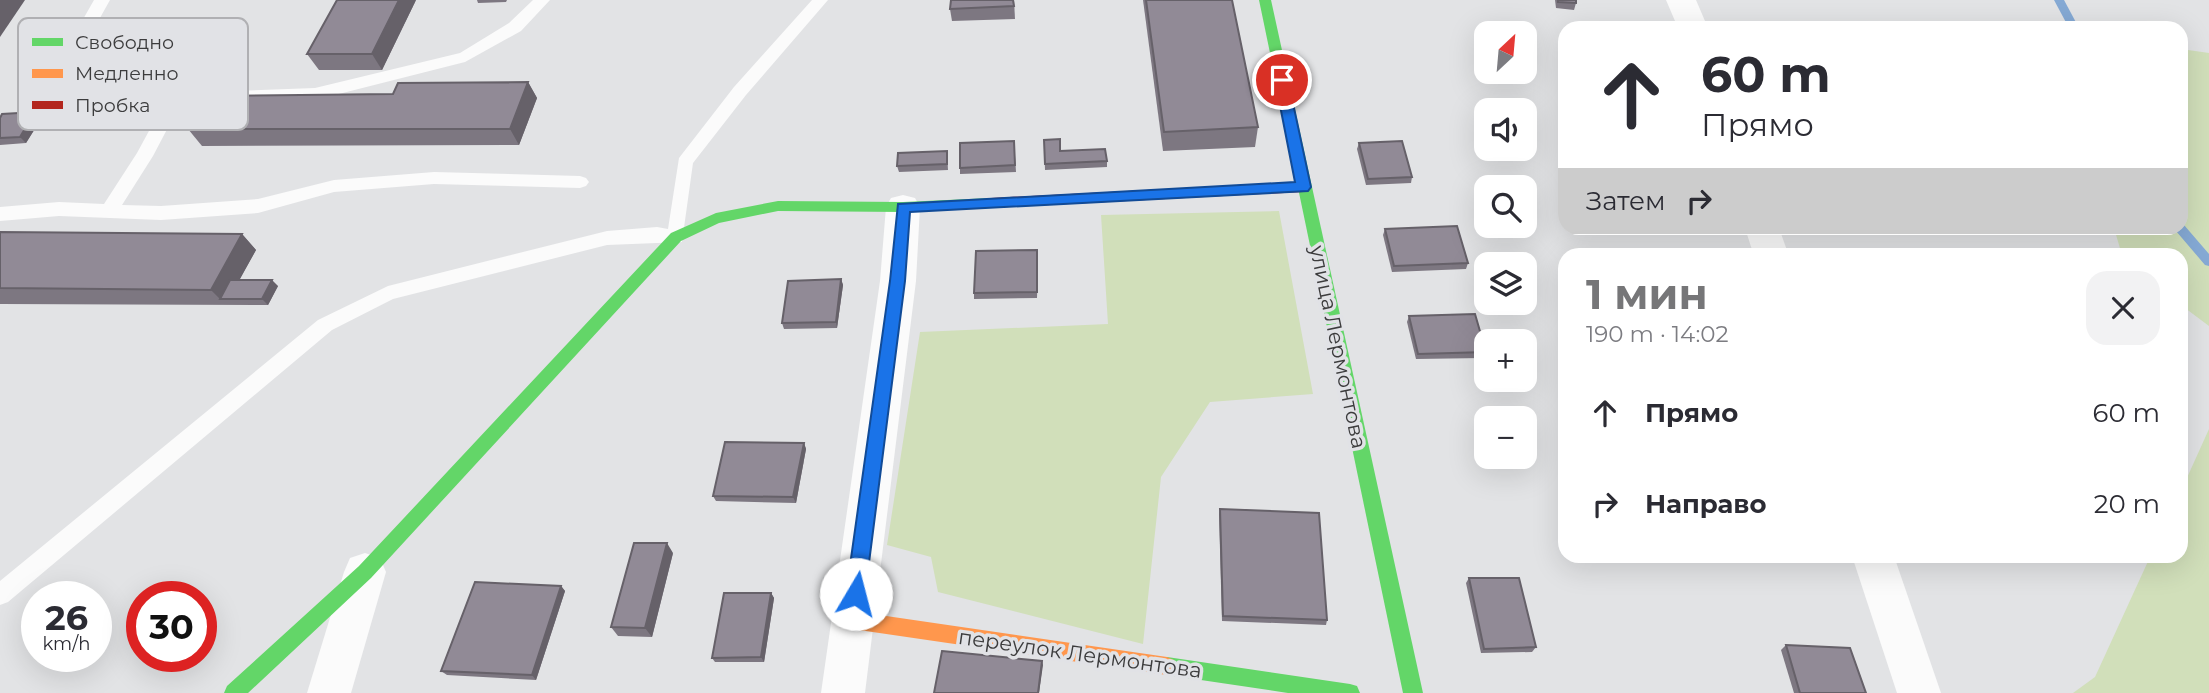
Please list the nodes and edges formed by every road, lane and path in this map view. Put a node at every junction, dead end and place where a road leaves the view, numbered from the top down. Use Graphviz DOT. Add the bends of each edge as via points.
graph roads {
  1 [pos="102,0"];
  2 [pos="542,0"];
  3 [pos="820,0"];
  4 [pos="1265,0"];
  5 [pos="1681,0"];
  6 [pos="92,18"];
  7 [pos="1690,21"];
  8 [pos="248,96"];
  9 [pos="158,130"];
  10 [pos="580,181"];
  11 [pos="1303,187"];
  12 [pos="903,207"];
  13 [pos="109,211"];
  14 [pos="0,214"];
  15 [pos="676,237"];
  16 [pos="1875,563"];
  17 [pos="365,572"];
  18 [pos="0,595"];
  19 [pos="852,620"];
  20 [pos="234,693"];
  21 [pos="329,693"];
  22 [pos="842,693"];
  23 [pos="1350,693"];
  24 [pos="1413,693"];
  25 [pos="1919,693"];
  1 -- 6 [label="lane"];
  2 -- 8 [label="lane" via="514,27 465,57 315,94"];
  3 -- 15 [label="lane" via="685,162"];
  4 -- 11 [label="street, улица Лермонтова"];
  5 -- 7 [label="street"];
  9 -- 13 [label="lane"];
  10 -- 13 [label="lane" via="435,178 334,186 258,206 161,213"];
  11 -- 12 [label="street"];
  11 -- 24 [label="street, улица Лермонтова"];
  12 -- 15 [label="street" via="778,206 716,218"];
  12 -- 19 [label="street" via="898,281"];
  13 -- 14 [label="lane"];
  15 -- 17 [label="street"];
  15 -- 18 [label="lane" via="607,238 388,293 325,325"];
  16 -- 25 [label="street"];
  17 -- 20 [label="street"];
  17 -- 21 [label="street"];
  19 -- 22 [label="street"];
  19 -- 23 [label="street, переулок Лермонтова"];
}
